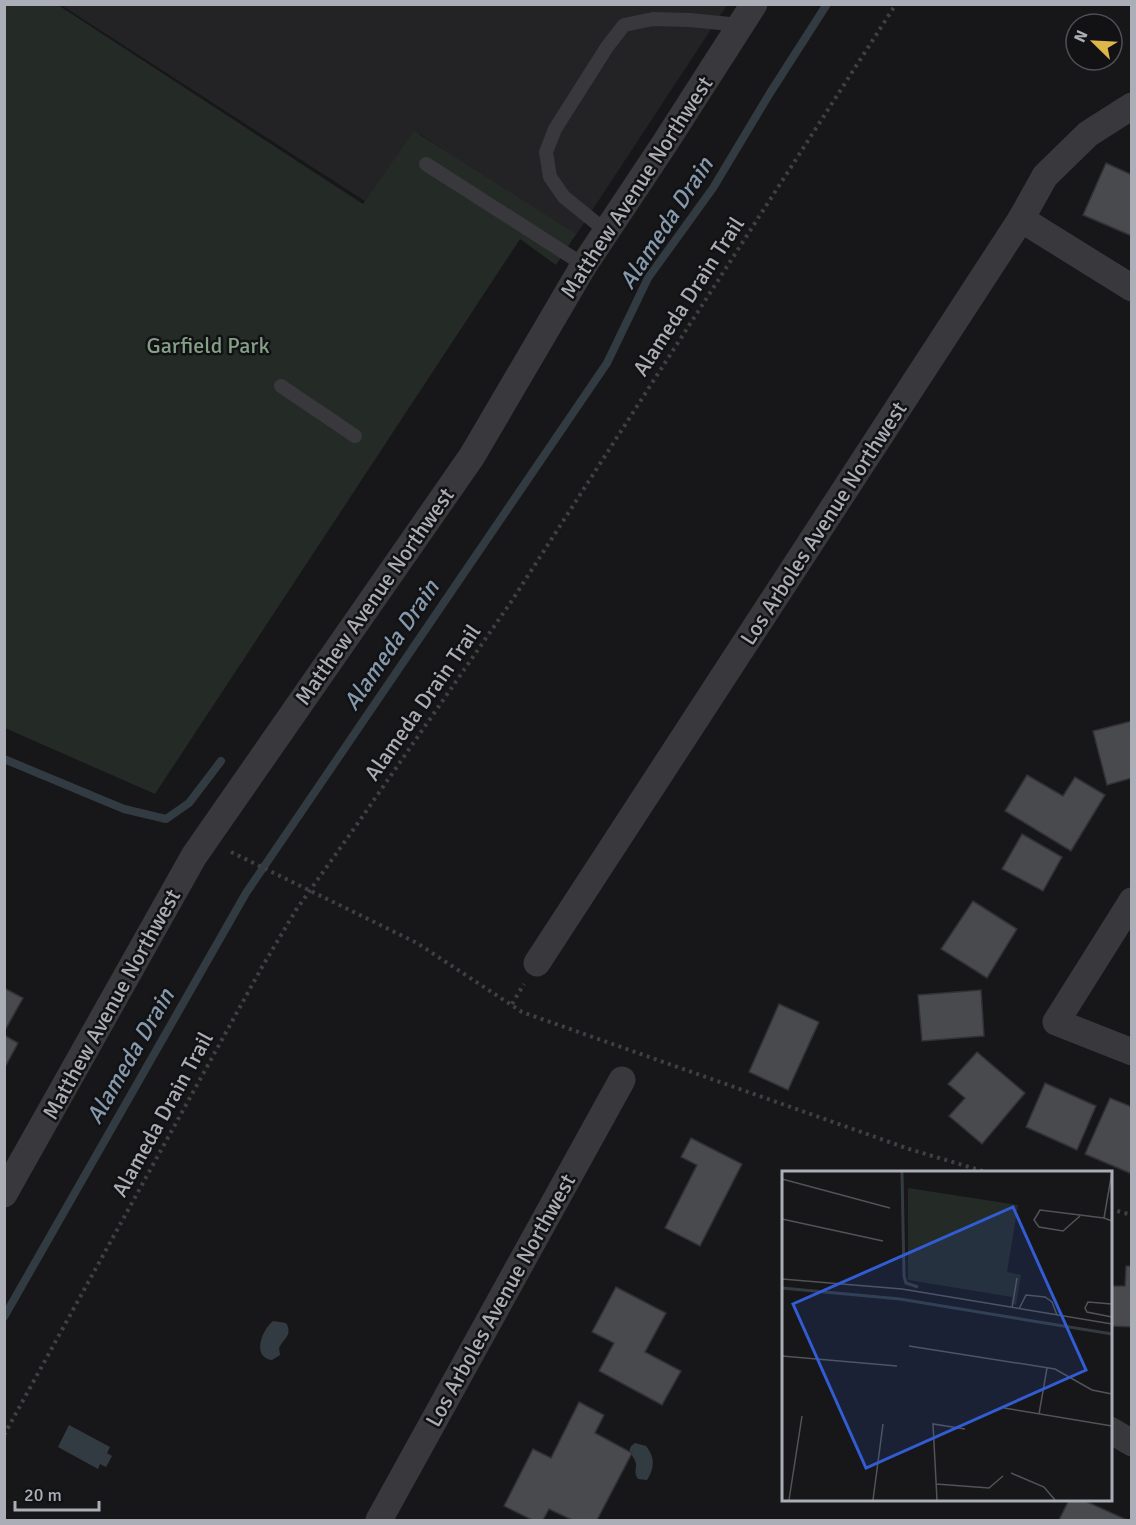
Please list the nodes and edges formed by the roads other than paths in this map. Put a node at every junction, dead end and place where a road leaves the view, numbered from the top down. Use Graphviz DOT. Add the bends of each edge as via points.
graph roads {
  1 [pos="747,15"];
  2 [pos="1131,106"];
  3 [pos="426,164"];
  4 [pos="1021,219"];
  5 [pos="606,231"];
  6 [pos="584,265"];
  7 [pos="1131,288"];
  8 [pos="281,386"];
  9 [pos="355,436"];
  10 [pos="1131,901"];
  11 [pos="537,963"];
  12 [pos="1131,1052"];
  13 [pos="622,1080"];
  14 [pos="4,1194"];
  15 [pos="1112,1431"];
  16 [pos="1131,1443"];
  17 [pos="379,1521"];
  1 -- 5 [label="street, Matthew Avenue Northwest"];
  1 -- 5 [label="lane" via="653,19 624,25 607,46 555,129 546,152 550,177 564,197"];
  2 -- 4 [label="street, Los Arboles Avenue Northwest" via="1088,134 1045,176"];
  3 -- 6 [label="lane"];
  4 -- 7 [label="street"];
  4 -- 11 [label="street, Los Arboles Avenue Northwest"];
  5 -- 6 [label="street, Matthew Avenue Northwest"];
  6 -- 14 [label="street, Matthew Avenue Northwest" via="472,456 194,856"];
  8 -- 9 [label="lane"];
  10 -- 12 [label="street" via="1056,1022"];
  13 -- 17 [label="street, Los Arboles Avenue Northwest"];
  15 -- 16 [label="street"];
}
